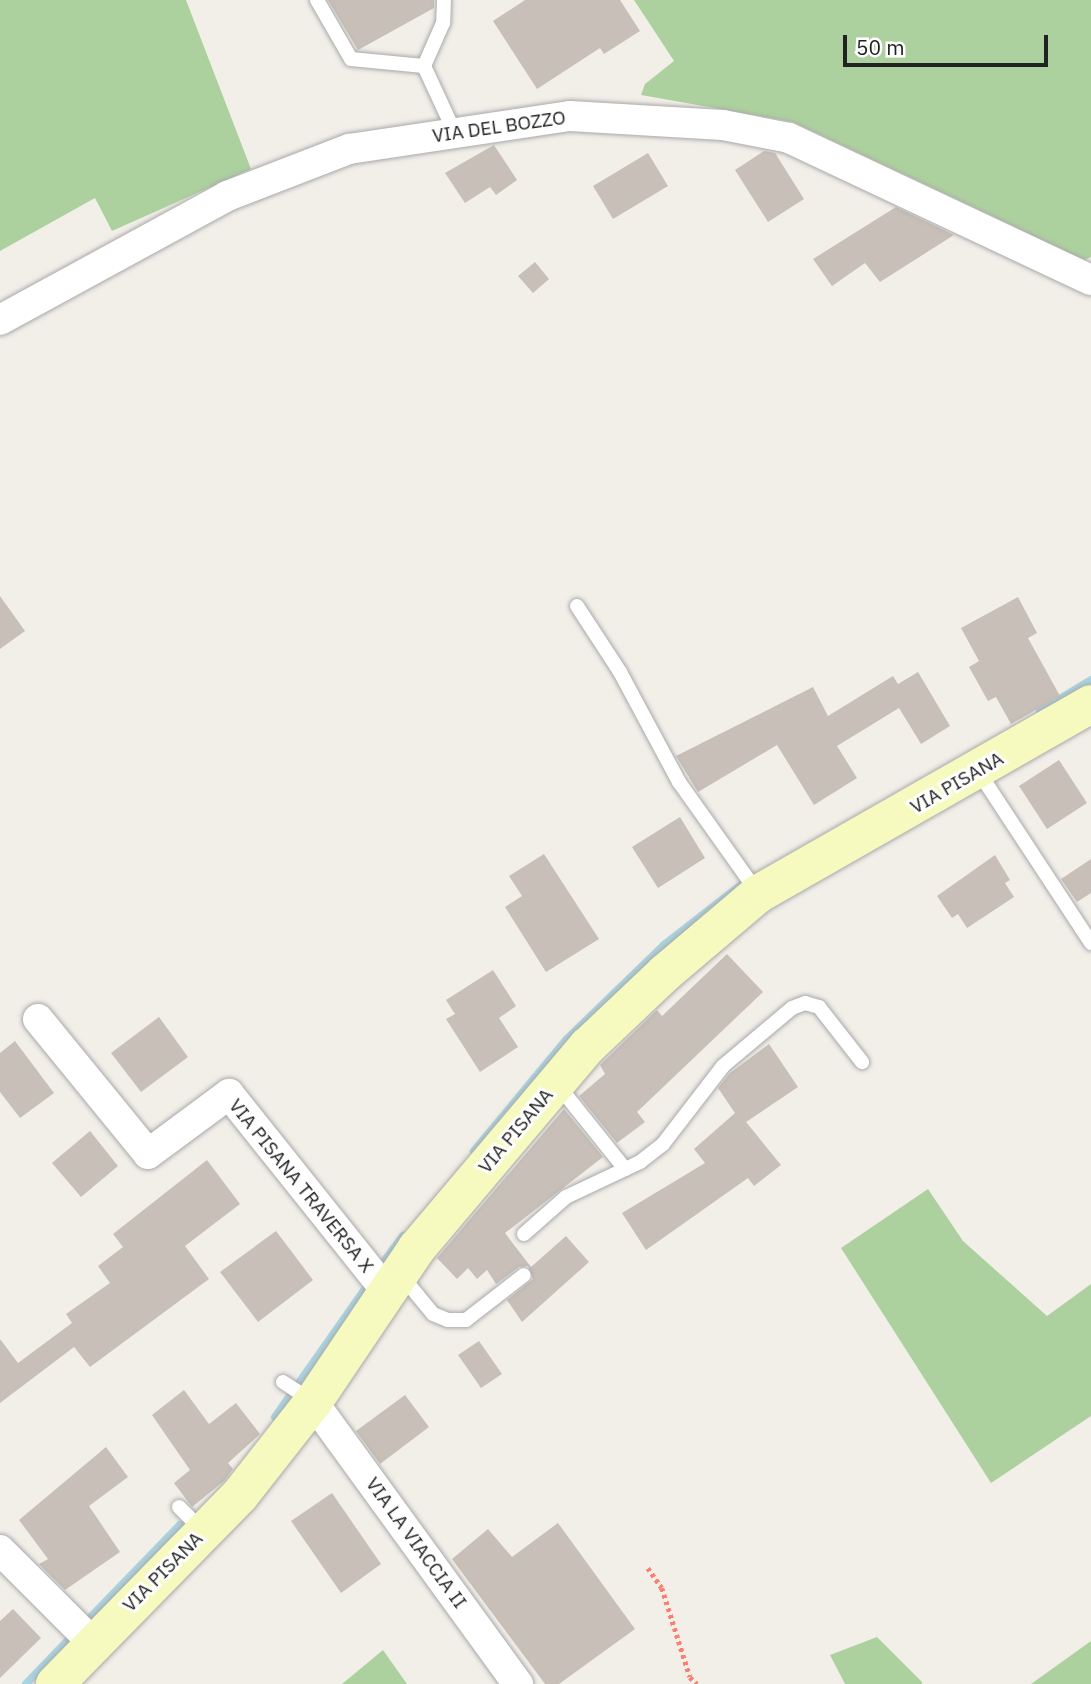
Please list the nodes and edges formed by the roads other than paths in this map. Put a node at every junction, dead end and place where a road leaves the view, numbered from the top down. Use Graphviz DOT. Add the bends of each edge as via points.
graph roads {
  1 [pos="317,0"];
  2 [pos="444,0"];
  3 [pos="424,66"];
  4 [pos="455,133"];
  5 [pos="1091,280"];
  6 [pos="0,320"];
  7 [pos="577,606"];
  8 [pos="1091,704"];
  9 [pos="978,771"];
  10 [pos="752,883"];
  11 [pos="1091,943"];
  12 [pos="38,1019"];
  13 [pos="862,1062"];
  14 [pos="556,1083"];
  15 [pos="625,1170"];
  16 [pos="524,1234"];
  17 [pos="524,1275"];
  18 [pos="394,1283"];
  19 [pos="300,1393"];
  20 [pos="5,1565"];
  21 [pos="82,1632"];
  22 [pos="55,1684"];
  23 [pos="518,1684"];
  1 -- 3 [label="lane" via="351,60"];
  2 -- 3 [label="lane" via="443,23"];
  3 -- 4 [label="lane"];
  4 -- 5 [label="street, VIA DEL BOZZO" via="570,116 723,125 789,138"];
  4 -- 6 [label="street, VIA DEL BOZZO" via="349,149 227,196"];
  7 -- 10 [label="lane" via="680,782"];
  8 -- 9 [label="main road, VIA PISANA"];
  9 -- 10 [label="main road, VIA PISANA"];
  9 -- 11 [label="lane"];
  10 -- 14 [label="main road, VIA PISANA"];
  12 -- 18 [label="street, VIA PISANA TRAVERSA X" via="148,1154 229,1094"];
  13 -- 15 [label="lane" via="819,1007 805,1003 793,1008 723,1066 663,1144"];
  14 -- 15 [label="lane"];
  14 -- 18 [label="main road, VIA PISANA" via="417,1248"];
  15 -- 16 [label="lane" via="566,1197"];
  17 -- 18 [label="lane" via="466,1320 433,1314"];
  18 -- 19 [label="main road, VIA PISANA"];
  19 -- 21 [label="main road, VIA PISANA" via="240,1495 192,1521"];
  19 -- 23 [label="street, VIA LA VIACCIA II"];
  20 -- 21 [label="street"];
  21 -- 22 [label="main road, VIA PISANA"];
}
